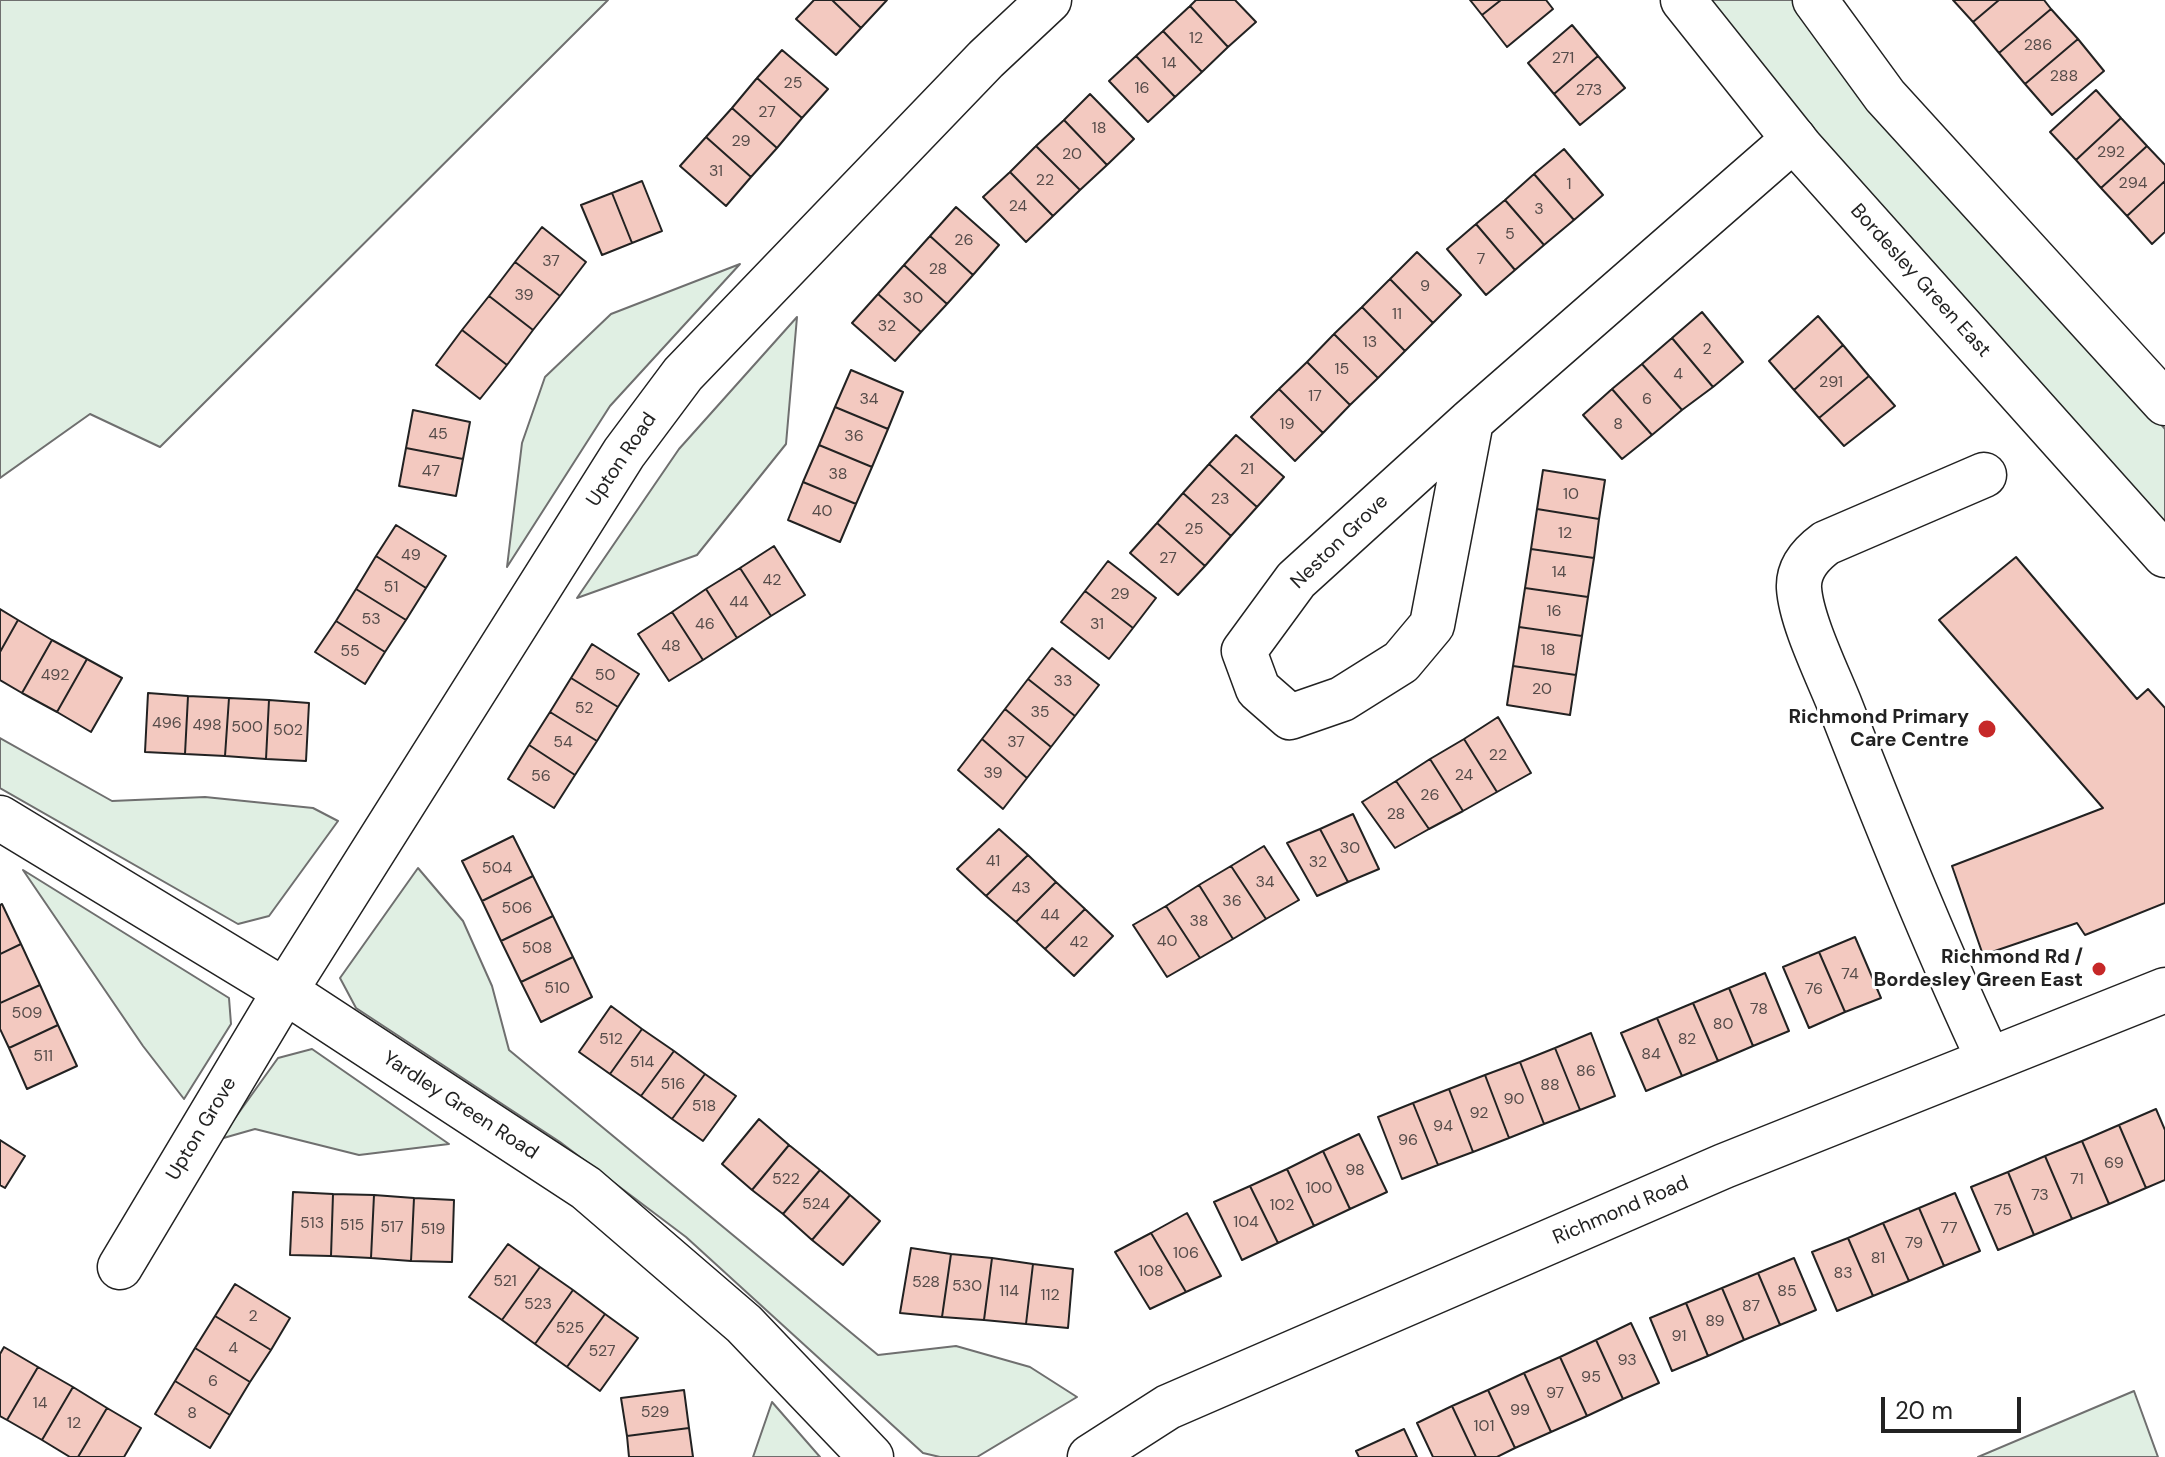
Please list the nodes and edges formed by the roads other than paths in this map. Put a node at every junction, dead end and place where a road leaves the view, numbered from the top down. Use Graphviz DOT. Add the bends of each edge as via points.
graph roads {
  1 [pos="1049,0"];
  2 [pos="1683,0"];
  3 [pos="1815,0"];
  4 [pos="1794,139"];
  5 [pos="2165,403"];
  6 [pos="1471,421"];
  7 [pos="1984,475"];
  8 [pos="2165,555"];
  9 [pos="0,818"];
  10 [pos="2165,990"];
  11 [pos="285,991"];
  12 [pos="1989,1060"];
  13 [pos="120,1267"];
  14 [pos="871,1457"];
  15 [pos="1090,1457"];
  1 -- 11 [label="street, Upton Road" via="683,374 624,453"];
  2 -- 4 [label="street, Bordesley Green East"];
  3 -- 5 [label="street" via="1885,96"];
  4 -- 6 [label="street, Neston Grove"];
  4 -- 8 [label="street, Bordesley Green East"];
  6 -- 6 [label="street, Neston Grove" via="1296,580 1244,651 1258,689 1290,717 1342,699 1401,662 1432,625"];
  7 -- 12 [label="street" via="1826,543 1802,568 1799,586 1854,742"];
  9 -- 11 [label="street, Yardley Green Road"];
  10 -- 12 [label="street, Richmond Road"];
  11 -- 13 [label="street, Upton Grove"];
  11 -- 14 [label="street, Yardley Green Road" via="586,1188 744,1324"];
  12 -- 15 [label="street, Richmond Road" via="1724,1166 1168,1407"];
}
